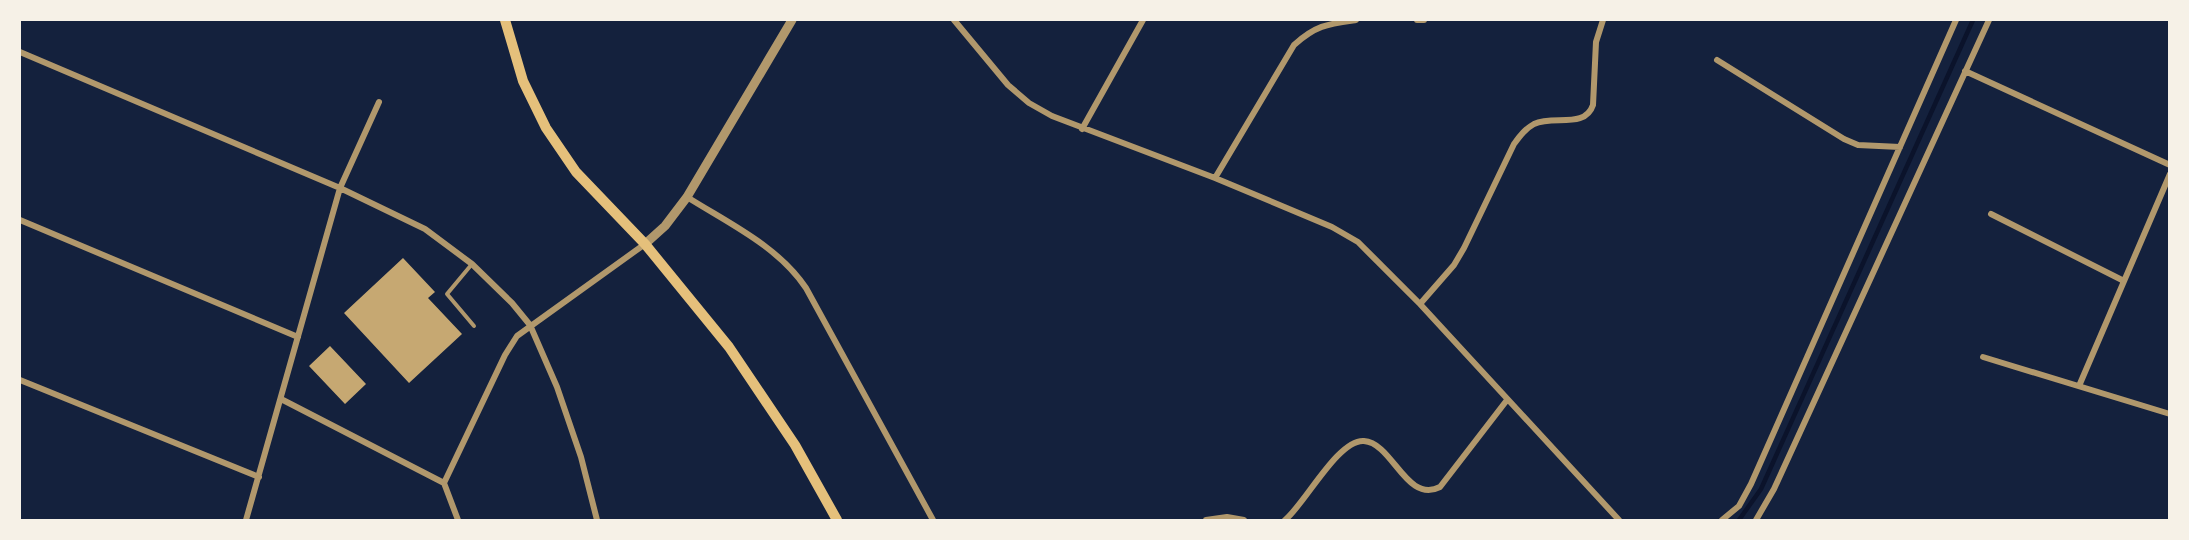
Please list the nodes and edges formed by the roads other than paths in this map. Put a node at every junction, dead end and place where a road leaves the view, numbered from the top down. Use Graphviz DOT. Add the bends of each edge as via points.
graph roads {
  1 [pos="505,20"];
  2 [pos="789,20"];
  3 [pos="954,20"];
  4 [pos="1143,20"];
  5 [pos="1356,20"];
  6 [pos="1417,20"];
  7 [pos="1424,20"];
  8 [pos="1603,20"];
  9 [pos="1956,20"];
  10 [pos="1989,20"];
  11 [pos="20,52"];
  12 [pos="1717,60"];
  13 [pos="1965,71"];
  14 [pos="379,102"];
  15 [pos="1082,129"];
  16 [pos="1900,147"];
  17 [pos="2169,165"];
  18 [pos="2169,174"];
  19 [pos="1215,178"];
  20 [pos="340,188"];
  21 [pos="687,196"];
  22 [pos="1991,214"];
  23 [pos="20,220"];
  24 [pos="645,244"];
  25 [pos="472,264"];
  26 [pos="2124,281"];
  27 [pos="1420,304"];
  28 [pos="474,326"];
  29 [pos="530,326"];
  30 [pos="298,337"];
  31 [pos="1983,357"];
  32 [pos="20,380"];
  33 [pos="2079,386"];
  34 [pos="281,399"];
  35 [pos="1507,400"];
  36 [pos="2169,414"];
  37 [pos="258,477"];
  38 [pos="444,483"];
  39 [pos="246,520"];
  40 [pos="458,520"];
  41 [pos="597,520"];
  42 [pos="837,520"];
  43 [pos="933,520"];
  44 [pos="1206,520"];
  45 [pos="1244,520"];
  46 [pos="1285,520"];
  47 [pos="1619,520"];
  48 [pos="1722,520"];
  49 [pos="1756,520"];
  1 -- 24 [label="main road" via="523,81 546,128 576,172"];
  2 -- 21 [label="street"];
  3 -- 15 [label="street" via="1008,85 1029,103"];
  4 -- 15 [label="street"];
  5 -- 19 [label="street" via="1324,25 1308,32 1294,45"];
  6 -- 7 [label="street"];
  8 -- 27 [label="street" via="1596,42 1590,112 1580,119 1536,123 1524,131 1454,265"];
  9 -- 16 [label="street"];
  10 -- 13 [label="street"];
  11 -- 20 [label="street"];
  12 -- 16 [label="street" via="1844,139 1858,145"];
  13 -- 17 [label="street"];
  13 -- 49 [label="street" via="1774,489"];
  14 -- 20 [label="street"];
  15 -- 19 [label="street"];
  16 -- 48 [label="street" via="1751,484 1739,506"];
  18 -- 26 [label="street"];
  19 -- 27 [label="street" via="1332,226 1358,242"];
  20 -- 25 [label="street" via="425,229"];
  20 -- 30 [label="street"];
  21 -- 24 [label="street" via="665,226"];
  21 -- 43 [label="street" via="768,249 795,272"];
  22 -- 26 [label="street"];
  23 -- 30 [label="street"];
  24 -- 29 [label="street"];
  24 -- 42 [label="main road" via="729,347 795,445"];
  25 -- 28 [label="lane" via="447,294"];
  25 -- 29 [label="street"];
  26 -- 33 [label="street"];
  27 -- 35 [label="street"];
  29 -- 38 [label="street" via="517,336 505,355"];
  29 -- 41 [label="street" via="557,387"];
  30 -- 34 [label="street"];
  31 -- 33 [label="street"];
  32 -- 37 [label="street"];
  33 -- 36 [label="street"];
  34 -- 37 [label="street"];
  34 -- 38 [label="street"];
  35 -- 46 [label="street" via="1440,487 1420,490 1380,449 1365,441 1351,442"];
  35 -- 47 [label="street"];
  37 -- 39 [label="street"];
  38 -- 40 [label="street"];
  44 -- 45 [label="street"];
}
